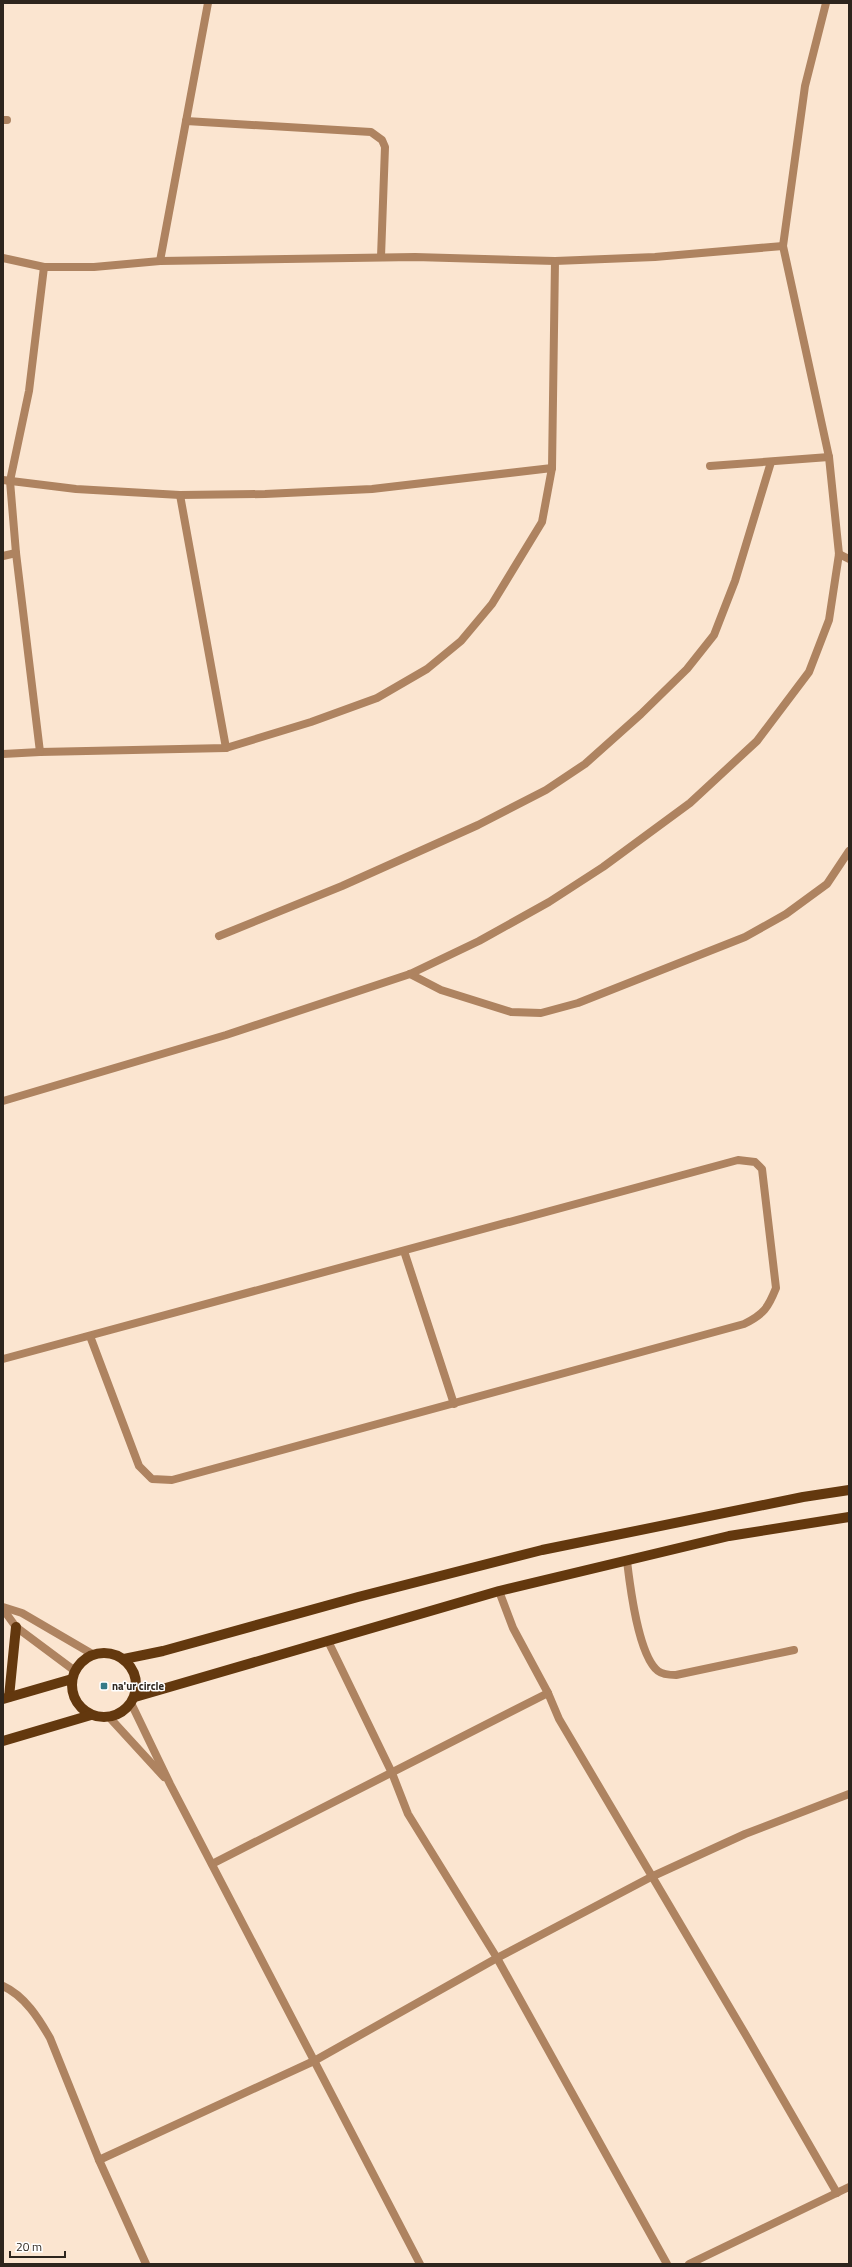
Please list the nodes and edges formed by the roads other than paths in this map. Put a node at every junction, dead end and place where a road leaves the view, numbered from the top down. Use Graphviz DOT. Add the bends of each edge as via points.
graph roads {
  1 [pos="208,3"];
  2 [pos="826,3"];
  3 [pos="186,120"];
  4 [pos="783,246"];
  5 [pos="381,257"];
  6 [pos="3,258"];
  7 [pos="160,261"];
  8 [pos="555,261"];
  9 [pos="44,267"];
  10 [pos="829,457"];
  11 [pos="771,462"];
  12 [pos="710,466"];
  13 [pos="552,468"];
  14 [pos="6,480"];
  15 [pos="180,495"];
  16 [pos="16,553"];
  17 [pos="839,554"];
  18 [pos="3,556"];
  19 [pos="849,559"];
  20 [pos="226,748"];
  21 [pos="40,752"];
  22 [pos="3,754"];
  23 [pos="849,851"];
  24 [pos="219,936"];
  25 [pos="410,974"];
  26 [pos="3,1101"];
  27 [pos="404,1251"];
  28 [pos="90,1336"];
  29 [pos="3,1359"];
  30 [pos="454,1404"];
  31 [pos="849,1490"];
  32 [pos="849,1518"];
  33 [pos="626,1561"];
  34 [pos="499,1591"];
  35 [pos="3,1608"];
  36 [pos="16,1627"];
  37 [pos="328,1641"];
  38 [pos="794,1650"];
  39 [pos="94,1655"];
  40 [pos="124,1659"];
  41 [pos="74,1675"];
  42 [pos="548,1693"];
  43 [pos="6,1698"];
  44 [pos="133,1700"];
  45 [pos="91,1715"];
  46 [pos="110,1717"];
  47 [pos="3,1741"];
  48 [pos="392,1773"];
  49 [pos="170,1784"];
  50 [pos="849,1794"];
  51 [pos="212,1864"];
  52 [pos="651,1877"];
  53 [pos="497,1958"];
  54 [pos="3,1986"];
  55 [pos="314,2061"];
  56 [pos="99,2160"];
  57 [pos="849,2187"];
  58 [pos="837,2192"];
  59 [pos="146,2264"];
  60 [pos="420,2264"];
  61 [pos="667,2264"];
  62 [pos="689,2264"];
  1 -- 3 [label="street"];
  2 -- 4 [label="street" via="805,86"];
  3 -- 5 [label="street" via="371,132 382,140 385,147"];
  3 -- 7 [label="street"];
  4 -- 8 [label="street" via="655,257"];
  4 -- 10 [label="street"];
  5 -- 7 [label="street"];
  5 -- 8 [label="street"];
  6 -- 9 [label="street"];
  7 -- 9 [label="street" via="94,267"];
  8 -- 13 [label="street"];
  9 -- 14 [label="street" via="29,391"];
  10 -- 11 [label="street"];
  10 -- 17 [label="street"];
  11 -- 12 [label="street"];
  11 -- 24 [label="street" via="735,581 714,634 687,669 585,764 546,790 478,825 342,886"];
  13 -- 15 [label="street" via="372,489 316,493"];
  13 -- 20 [label="street" via="542,522 492,604 461,640 427,670 377,698 311,722"];
  14 -- 15 [label="street" via="76,489"];
  14 -- 16 [label="street"];
  15 -- 20 [label="street"];
  16 -- 18 [label="street"];
  16 -- 21 [label="street"];
  17 -- 19 [label="street"];
  17 -- 25 [label="street" via="829,620 809,672 757,741 690,803 603,867 549,902"];
  20 -- 21 [label="street"];
  21 -- 22 [label="street"];
  23 -- 25 [label="street" via="827,884 786,914 694,958 578,1003 541,1013 511,1012 441,990"];
  25 -- 26 [label="street" via="226,1035"];
  27 -- 28 [label="street"];
  27 -- 30 [label="street"];
  27 -- 30 [label="street" via="574,1202 738,1160 755,1162 762,1169 776,1288 769,1306 759,1316 744,1324"];
  28 -- 29 [label="street"];
  28 -- 30 [label="street" via="139,1466 152,1479 172,1480"];
  31 -- 40 [label="main road" via="542,1550 163,1651"];
  32 -- 33 [label="main road" via="728,1536"];
  33 -- 34 [label="main road"];
  33 -- 38 [label="street" via="642,1640 652,1662 665,1674 676,1675"];
  34 -- 37 [label="main road"];
  34 -- 42 [label="street" via="512,1628"];
  35 -- 36 [label="street"];
  35 -- 39 [label="street" via="22,1613"];
  36 -- 41 [label="street"];
  36 -- 43 [label="main road"];
  37 -- 44 [label="main road"];
  37 -- 48 [label="street"];
  39 -- 40 [label="main road" via="110,1653"];
  39 -- 41 [label="main road" via="83,1661"];
  40 -- 44 [label="main road" via="135,1676"];
  41 -- 43 [label="main road"];
  41 -- 45 [label="main road" via="73,1693 80,1706"];
  42 -- 48 [label="street"];
  42 -- 52 [label="street" via="559,1719"];
  44 -- 46 [label="main road" via="122,1713"];
  44 -- 49 [label="street"];
  45 -- 46 [label="main road"];
  45 -- 47 [label="main road"];
  46 -- 49 [label="street"];
  48 -- 51 [label="street"];
  48 -- 53 [label="street" via="408,1814"];
  49 -- 51 [label="street"];
  50 -- 52 [label="street" via="745,1834"];
  51 -- 55 [label="street"];
  52 -- 53 [label="street"];
  52 -- 58 [label="street"];
  53 -- 55 [label="street"];
  53 -- 61 [label="street"];
  54 -- 56 [label="street" via="25,2003 40,2020 50,2038"];
  55 -- 56 [label="street"];
  55 -- 60 [label="street"];
  56 -- 59 [label="street"];
  57 -- 58 [label="street"];
  58 -- 62 [label="street"];
}
